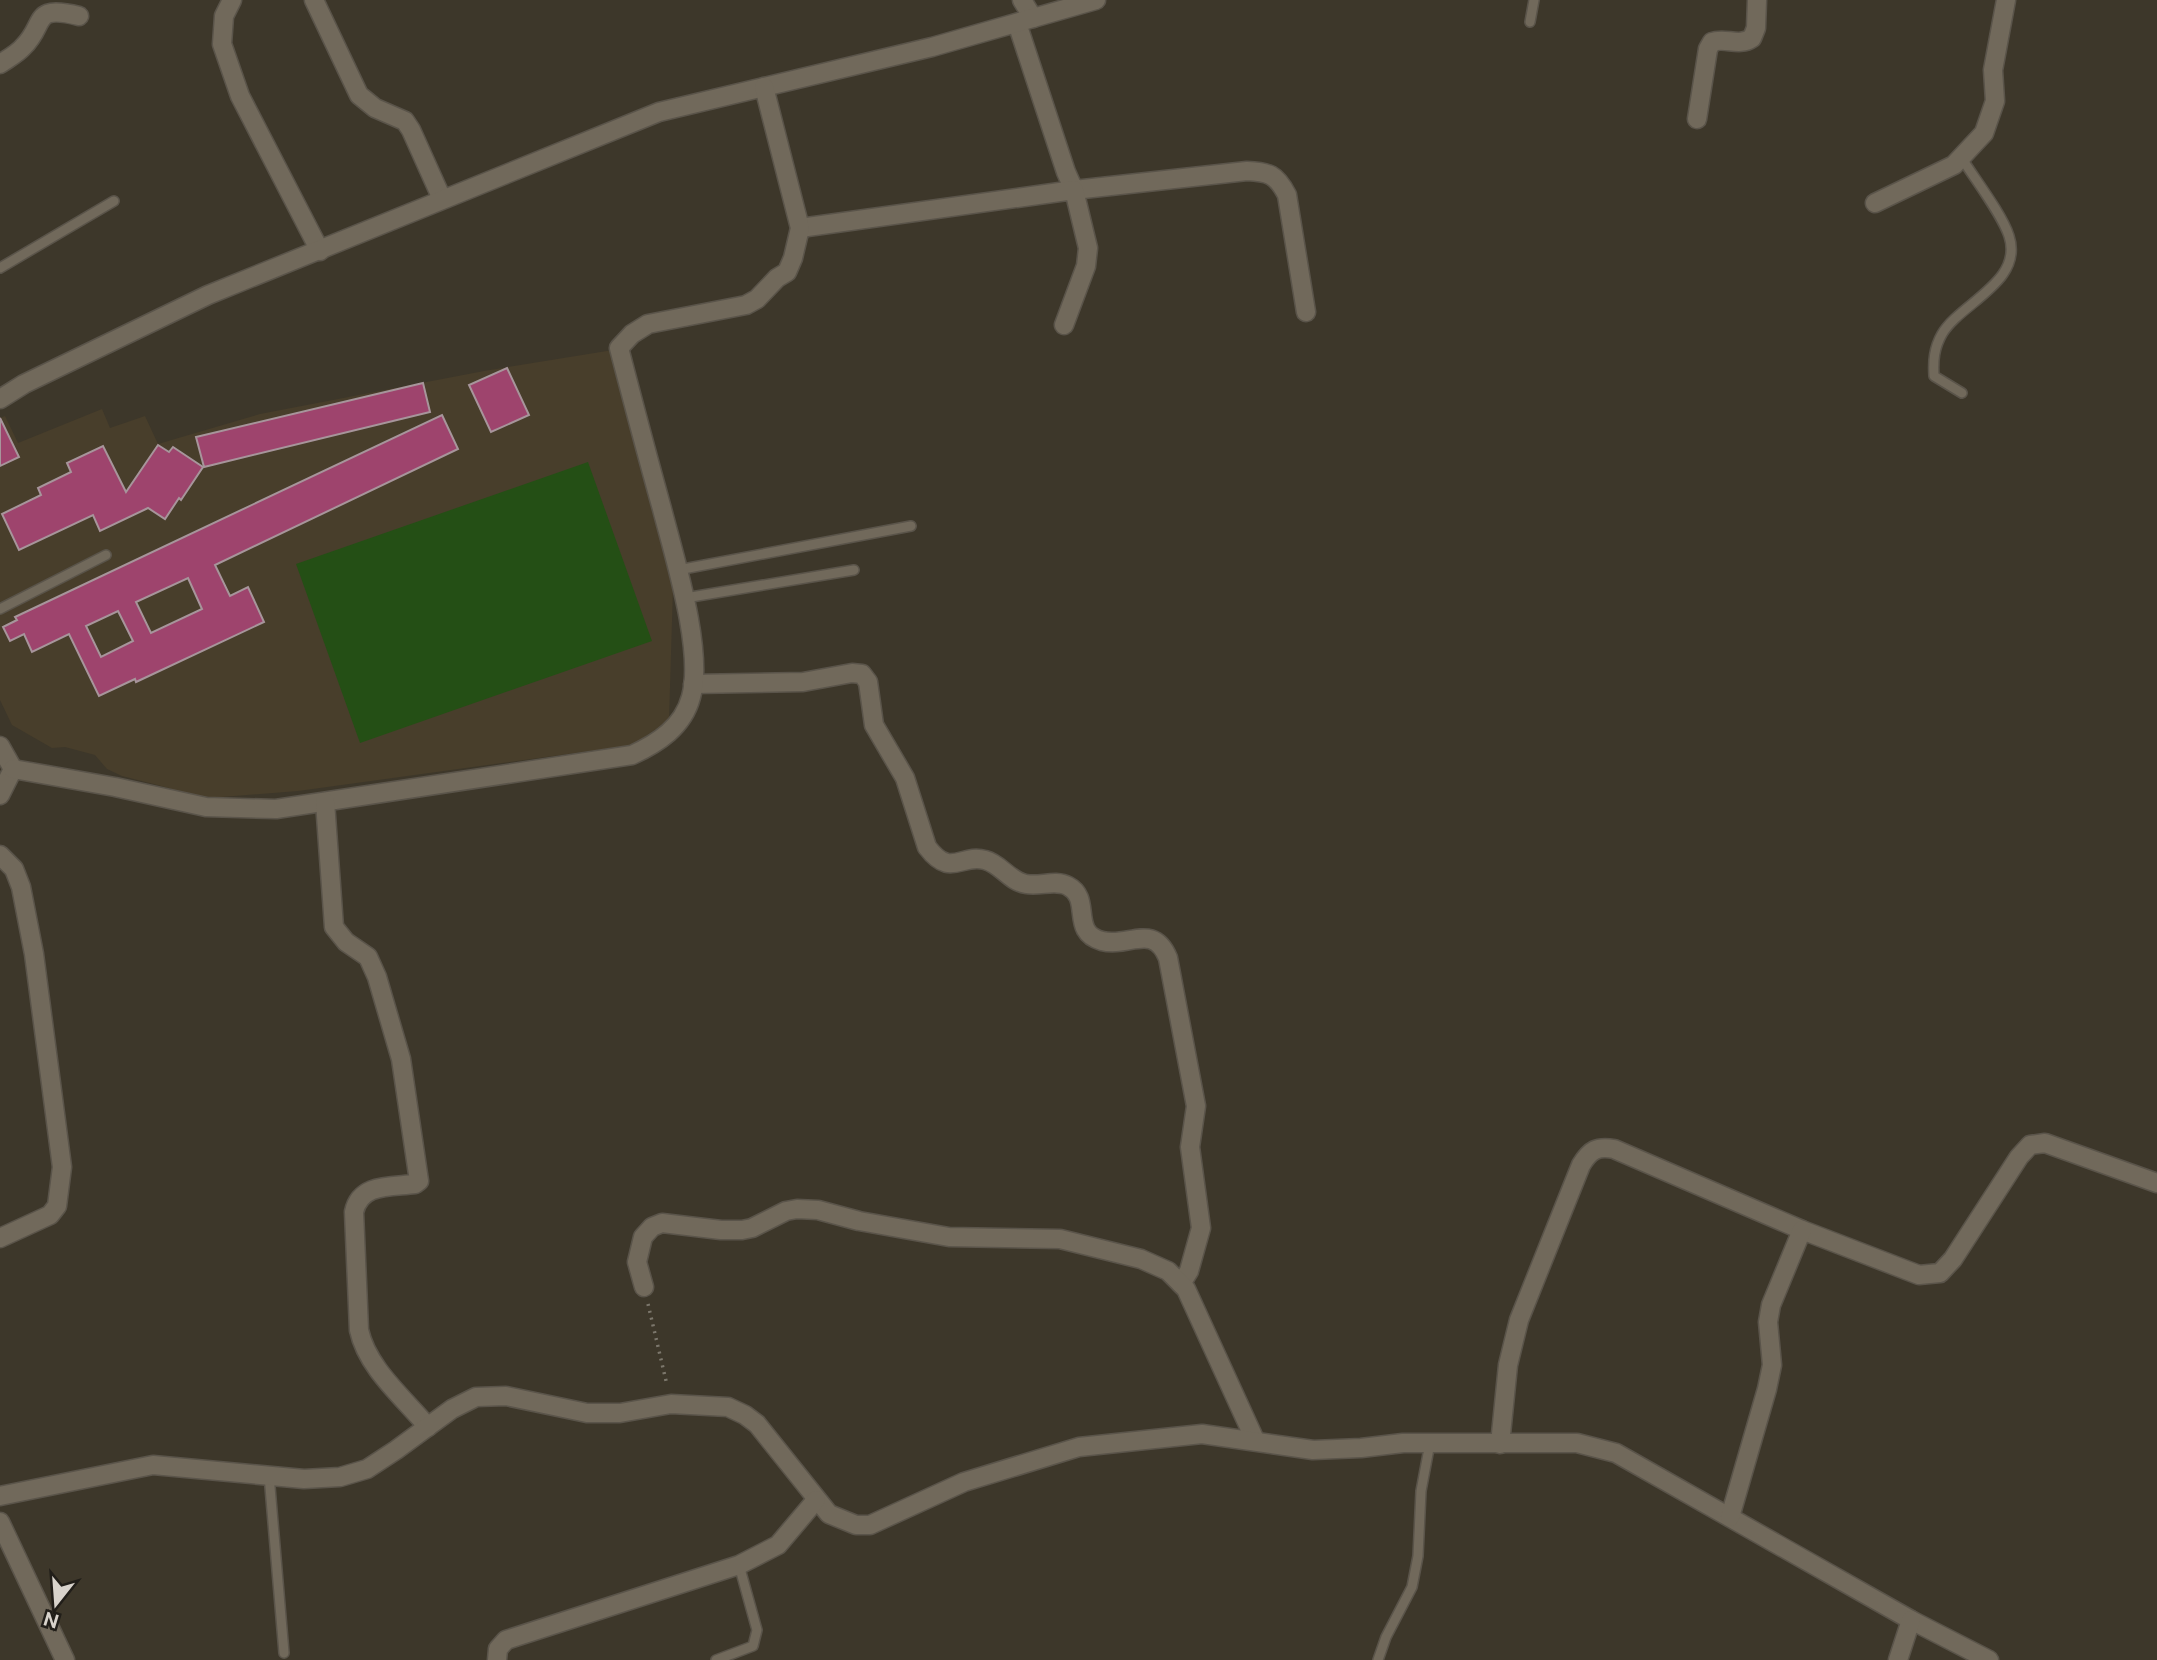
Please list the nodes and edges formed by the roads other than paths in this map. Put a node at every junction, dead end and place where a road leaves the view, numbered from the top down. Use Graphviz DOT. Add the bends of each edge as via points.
graph roads {
  1 [pos="232,0"];
  2 [pos="314,0"];
  3 [pos="1022,0"];
  4 [pos="1534,0"];
  5 [pos="1758,0"];
  6 [pos="2006,0"];
  7 [pos="1091,1"];
  8 [pos="79,16"];
  9 [pos="1025,20"];
  10 [pos="1530,22"];
  11 [pos="0,64"];
  12 [pos="764,87"];
  13 [pos="1697,119"];
  14 [pos="1961,157"];
  15 [pos="1074,190"];
  16 [pos="442,200"];
  17 [pos="114,201"];
  18 [pos="1875,202"];
  19 [pos="800,228"];
  20 [pos="320,251"];
  21 [pos="0,268"];
  22 [pos="1306,312"];
  23 [pos="1064,325"];
  24 [pos="1962,393"];
  25 [pos="0,399"];
  26 [pos="911,526"];
  27 [pos="106,555"];
  28 [pos="678,570"];
  29 [pos="854,570"];
  30 [pos="685,598"];
  31 [pos="0,609"];
  32 [pos="693,684"];
  33 [pos="0,746"];
  34 [pos="13,769"];
  35 [pos="0,795"];
  36 [pos="325,802"];
  37 [pos="0,855"];
  38 [pos="2156,1179"];
  39 [pos="1801,1230"];
  40 [pos="0,1238"];
  41 [pos="1181,1284"];
  42 [pos="644,1287"];
  43 [pos="428,1427"];
  44 [pos="1255,1440"];
  45 [pos="1430,1443"];
  46 [pos="1500,1444"];
  47 [pos="270,1475"];
  48 [pos="0,1496"];
  49 [pos="816,1500"];
  50 [pos="1730,1517"];
  51 [pos="0,1522"];
  52 [pos="738,1565"];
  53 [pos="1911,1620"];
  54 [pos="284,1653"];
  55 [pos="65,1660"];
  56 [pos="496,1660"];
  57 [pos="716,1660"];
  58 [pos="1378,1660"];
  59 [pos="1898,1660"];
  60 [pos="1989,1660"];
  1 -- 20 [label="street" via="224,16 222,44 240,96"];
  2 -- 16 [label="street" via="359,95 405,121"];
  3 -- 9 [label="street"];
  4 -- 10 [label="lane"];
  5 -- 13 [label="street" via="1752,38 1742,43 1712,42"];
  6 -- 14 [label="street" via="1993,70 1995,101 1984,133"];
  7 -- 9 [label="street"];
  8 -- 11 [label="street" via="53,12 39,20 24,46"];
  9 -- 12 [label="street"];
  9 -- 15 [label="street"];
  12 -- 16 [label="street" via="659,112"];
  12 -- 19 [label="street"];
  14 -- 18 [label="street"];
  14 -- 24 [label="lane" via="2009,237 2010,257 2003,275 1943,332 1932,359 1934,376"];
  15 -- 19 [label="street"];
  15 -- 22 [label="street" via="1267,172 1287,195"];
  15 -- 23 [label="street" via="1088,248"];
  16 -- 20 [label="street"];
  17 -- 21 [label="lane"];
  19 -- 28 [label="street" via="787,272 757,299 731,309 648,324 619,348"];
  20 -- 25 [label="street" via="208,295"];
  26 -- 28 [label="lane"];
  27 -- 31 [label="lane"];
  28 -- 30 [label="street"];
  29 -- 30 [label="lane"];
  30 -- 32 [label="street"];
  32 -- 36 [label="street" via="691,698 671,731 632,755"];
  32 -- 41 [label="street" via="803,682 862,674 868,682 874,725 905,778 932,854 947,863 981,858 1026,884 1071,887 1079,896 1086,932 1092,938 1107,942 1149,938 1164,949 1196,1105 1190,1147 1201,1228"];
  33 -- 34 [label="street"];
  34 -- 35 [label="street"];
  34 -- 36 [label="street" via="206,807 276,809"];
  36 -- 43 [label="street" via="334,927 368,957 377,977 401,1059 419,1181 371,1189 356,1203 359,1331 373,1363"];
  37 -- 40 [label="street" via="14,869 21,887 62,1167 57,1206 50,1215"];
  38 -- 39 [label="street" via="2045,1143 2030,1145 1940,1273 1919,1275"];
  39 -- 46 [label="street" via="1614,1149 1600,1147 1588,1154 1519,1320 1508,1365"];
  39 -- 50 [label="street" via="1771,1305 1768,1390"];
  41 -- 42 [label="street" via="1168,1271 1141,1259 1060,1239 949,1237 797,1209 742,1230 662,1223 652,1227 643,1237 638,1262"];
  41 -- 44 [label="street"];
  43 -- 47 [label="street" via="367,1469 340,1477"];
  43 -- 49 [label="street" via="476,1397 506,1396 587,1413 620,1413 671,1404 727,1407 757,1424"];
  44 -- 45 [label="street" via="1313,1450"];
  44 -- 49 [label="street" via="1202,1434 1079,1447 964,1482 870,1525 844,1522"];
  45 -- 46 [label="street"];
  45 -- 58 [label="lane" via="1412,1587"];
  46 -- 50 [label="street" via="1577,1443 1616,1453"];
  47 -- 48 [label="street" via="153,1465"];
  47 -- 54 [label="lane"];
  49 -- 52 [label="street" via="778,1545"];
  50 -- 53 [label="street"];
  51 -- 55 [label="street"];
  52 -- 56 [label="street" via="506,1640"];
  52 -- 57 [label="lane" via="756,1640 753,1646"];
  53 -- 59 [label="street"];
  53 -- 60 [label="street"];
}
